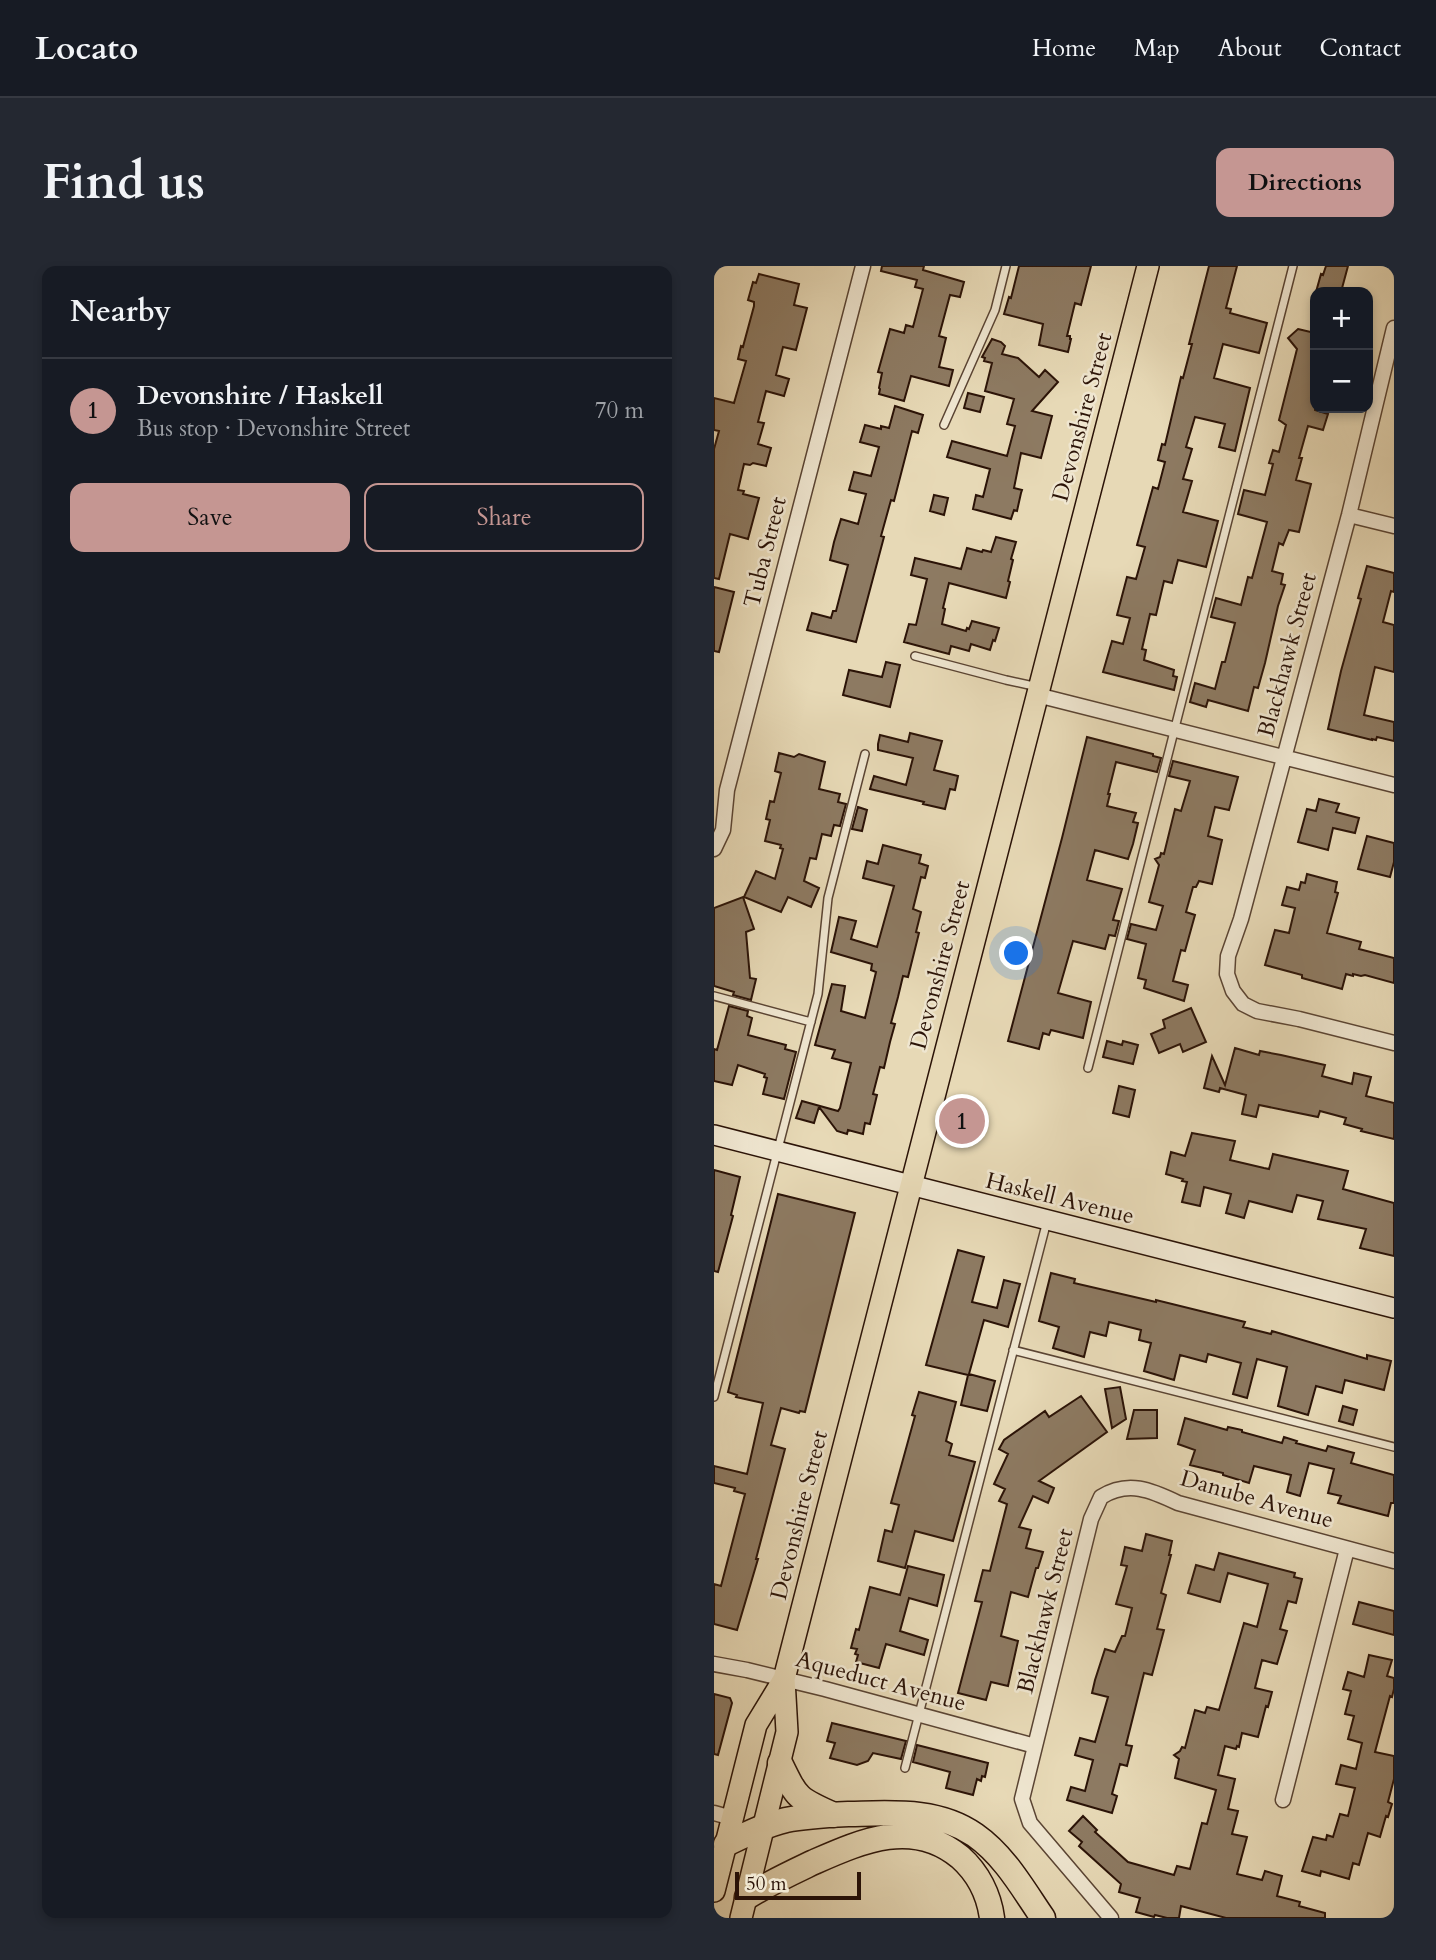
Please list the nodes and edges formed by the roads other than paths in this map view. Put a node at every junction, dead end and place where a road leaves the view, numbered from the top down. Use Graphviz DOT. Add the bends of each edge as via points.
graph roads {
  1 [pos="863,266"];
  2 [pos="1006,266"];
  3 [pos="1148,266"];
  4 [pos="1293,266"];
  5 [pos="1394,328"];
  6 [pos="944,425"];
  7 [pos="1349,515"];
  8 [pos="1394,526"];
  9 [pos="915,656"];
  10 [pos="1038,691"];
  11 [pos="1175,729"];
  12 [pos="864,754"];
  13 [pos="1284,756"];
  14 [pos="1394,785"];
  15 [pos="714,849"];
  16 [pos="714,996"];
  17 [pos="811,1021"];
  18 [pos="1394,1043"];
  19 [pos="1088,1068"];
  20 [pos="714,1135"];
  21 [pos="778,1151"];
  22 [pos="910,1185"];
  23 [pos="1047,1220"];
  24 [pos="1394,1308"];
  25 [pos="1013,1350"];
  26 [pos="714,1397"];
  27 [pos="1394,1447"];
  28 [pos="1108,1493"];
  29 [pos="1347,1549"];
  30 [pos="1394,1561"];
  31 [pos="714,1664"];
  32 [pos="784,1679"];
  33 [pos="919,1716"];
  34 [pos="1035,1746"];
  35 [pos="780,1763"];
  36 [pos="905,1768"];
  37 [pos="1283,1800"];
  38 [pos="834,1815"];
  39 [pos="723,1816"];
  40 [pos="764,1827"];
  41 [pos="726,1844"];
  42 [pos="714,1891"];
  43 [pos="744,1908"];
  44 [pos="992,1918"];
  45 [pos="1043,1918"];
  46 [pos="1111,1918"];
  1 -- 15 [label="street, Tuba Street" via="727,790 723,830"];
  2 -- 6 [label="lane" via="995,310"];
  3 -- 10 [label="main road, Devonshire Street"];
  4 -- 11 [label="lane"];
  5 -- 7 [label="street, Blackhawk Street"];
  7 -- 8 [label="street"];
  7 -- 13 [label="street, Blackhawk Street"];
  9 -- 10 [label="lane"];
  10 -- 11 [label="street"];
  10 -- 22 [label="main road, Devonshire Street"];
  11 -- 13 [label="street"];
  11 -- 19 [label="lane"];
  12 -- 17 [label="lane" via="828,898"];
  13 -- 14 [label="street"];
  13 -- 18 [label="street, Blackhawk Street" via="1228,956 1227,974 1233,991 1243,1004 1257,1011"];
  16 -- 17 [label="lane"];
  17 -- 21 [label="lane"];
  20 -- 21 [label="main road, Haskell Avenue"];
  21 -- 22 [label="main road, Haskell Avenue"];
  21 -- 26 [label="lane"];
  22 -- 23 [label="main road, Haskell Avenue"];
  22 -- 32 [label="main road, Devonshire Street"];
  23 -- 24 [label="main road, Haskell Avenue"];
  23 -- 25 [label="lane"];
  25 -- 27 [label="lane"];
  25 -- 33 [label="lane"];
  28 -- 29 [label="street, Danube Avenue" via="1133,1487 1150,1490 1178,1503"];
  28 -- 34 [label="street, Blackhawk Street" via="1093,1511"];
  29 -- 30 [label="street, Danube Avenue"];
  29 -- 37 [label="street"];
  31 -- 32 [label="street, Aqueduct Avenue"];
  32 -- 33 [label="street, Aqueduct Avenue"];
  32 -- 35 [label="main road, Devonshire Street" via="787,1732"];
  32 -- 39 [label="main road, Devonshire Street" via="756,1725"];
  33 -- 34 [label="street, Aqueduct Avenue"];
  33 -- 36 [label="lane"];
  34 -- 46 [label="street, Blackhawk Street" via="1022,1799 1030,1823"];
  35 -- 38 [label="highway" via="805,1802"];
  35 -- 40 [label="main road, Devonshire Street"];
  38 -- 40 [label="highway"];
  38 -- 45 [label="highway" via="898,1812 928,1815 963,1827 995,1852"];
  39 -- 41 [label="main road, Devonshire Street"];
  40 -- 41 [label="highway"];
  40 -- 43 [label="main road, Devonshire Street"];
  41 -- 42 [label="main road, Devonshire Street"];
  43 -- 44 [label="highway" via="769,1883 854,1844 887,1836 914,1836 939,1844 963,1860 985,1892"];
}
